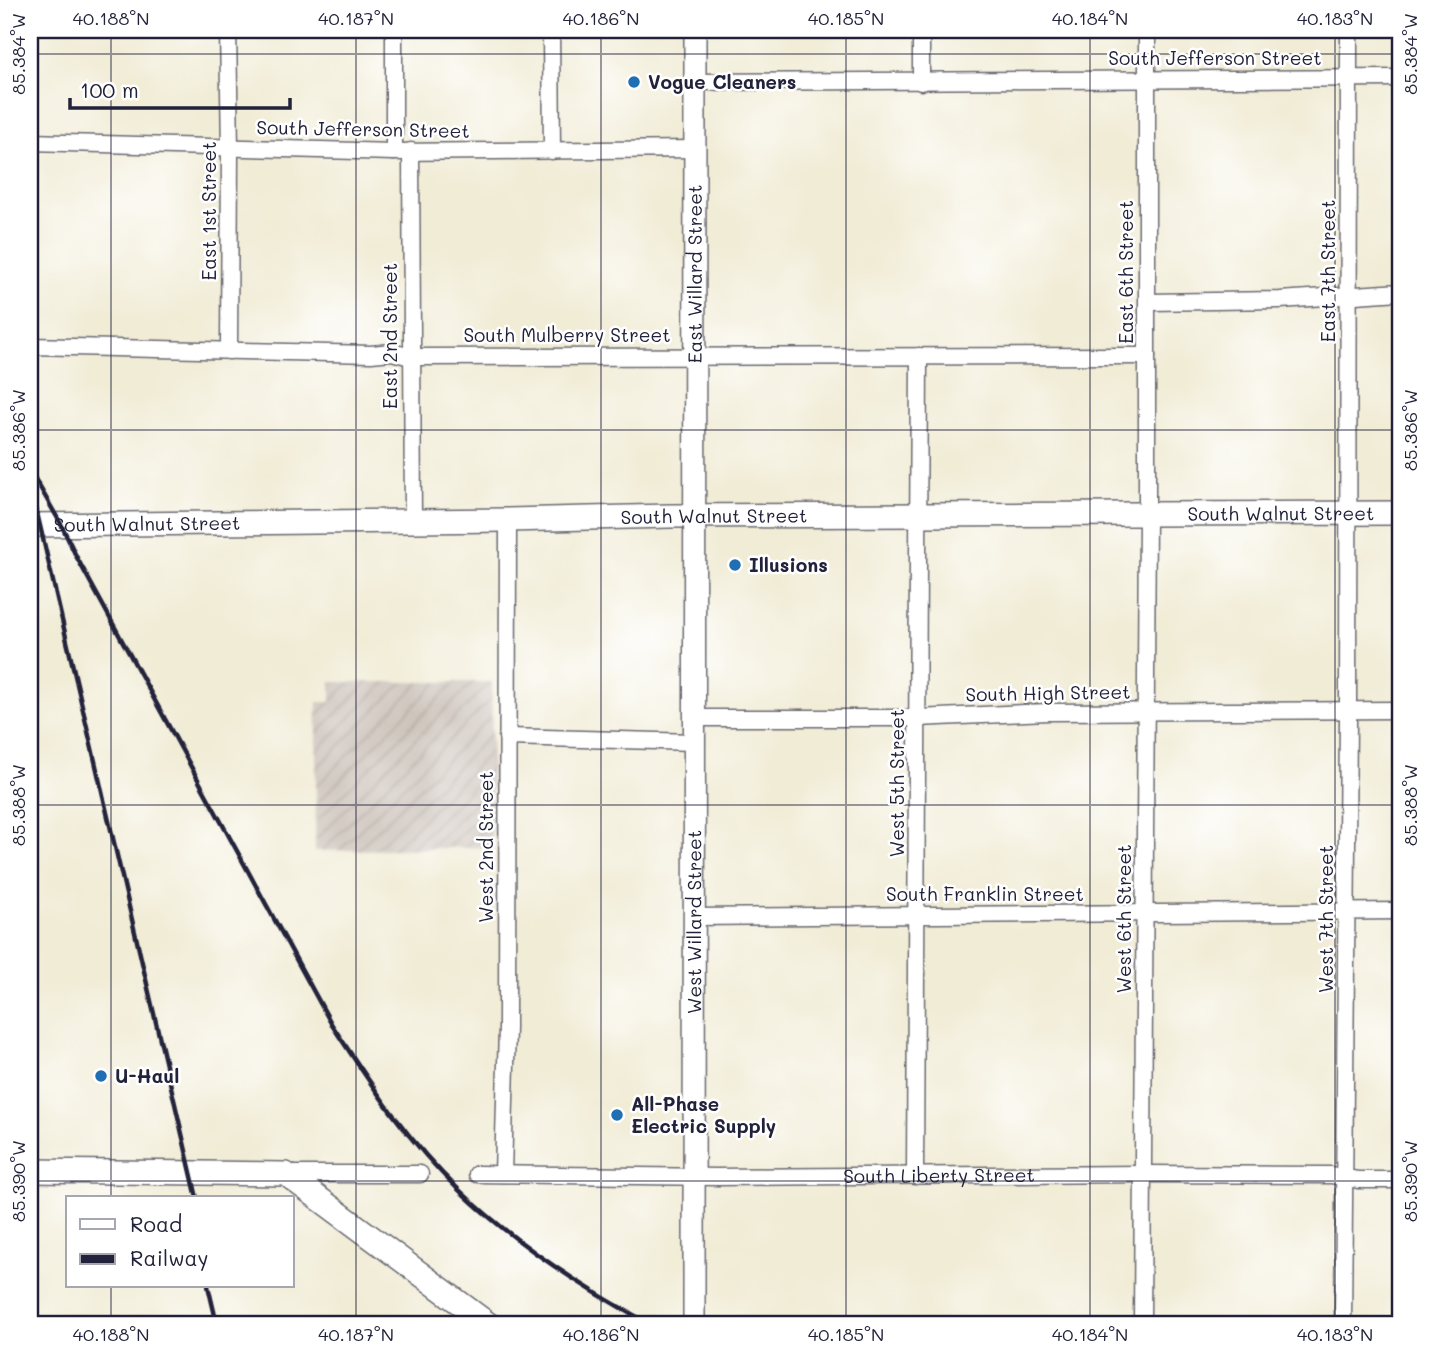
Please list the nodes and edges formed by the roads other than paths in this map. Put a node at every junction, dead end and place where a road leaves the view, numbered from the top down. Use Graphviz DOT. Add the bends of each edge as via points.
graph roads {
  1 [pos="228,30"];
  2 [pos="394,30"];
  3 [pos="551,30"];
  4 [pos="695,30"];
  5 [pos="921,30"];
  6 [pos="1147,30"];
  7 [pos="1349,30"];
  8 [pos="1350,78"];
  9 [pos="1400,78"];
  10 [pos="1147,80"];
  11 [pos="695,82"];
  12 [pos="922,82"];
  13 [pos="30,142"];
  14 [pos="230,149"];
  15 [pos="695,149"];
  16 [pos="411,151"];
  17 [pos="552,151"];
  18 [pos="394,152"];
  19 [pos="1400,292"];
  20 [pos="1349,294"];
  21 [pos="1148,302"];
  22 [pos="30,346"];
  23 [pos="229,351"];
  24 [pos="411,356"];
  25 [pos="919,356"];
  26 [pos="1147,356"];
  27 [pos="696,357"];
  28 [pos="1349,513"];
  29 [pos="1400,513"];
  30 [pos="1147,514"];
  31 [pos="919,516"];
  32 [pos="696,517"];
  33 [pos="508,520"];
  34 [pos="413,521"];
  35 [pos="30,525"];
  36 [pos="1348,710"];
  37 [pos="1400,710"];
  38 [pos="1146,712"];
  39 [pos="696,718"];
  40 [pos="918,718"];
  41 [pos="507,737"];
  42 [pos="695,742"];
  43 [pos="1347,911"];
  44 [pos="1400,911"];
  45 [pos="1145,914"];
  46 [pos="917,915"];
  47 [pos="695,917"];
  48 [pos="30,1171"];
  49 [pos="286,1174"];
  50 [pos="420,1174"];
  51 [pos="477,1174"];
  52 [pos="503,1174"];
  53 [pos="1144,1174"];
  54 [pos="694,1175"];
  55 [pos="915,1176"];
  56 [pos="1344,1178"];
  57 [pos="1400,1180"];
  58 [pos="488,1324"];
  59 [pos="694,1324"];
  60 [pos="1142,1324"];
  61 [pos="1343,1324"];
  1 -- 14 [label="street, East 1st Street"];
  2 -- 18 [label="street"];
  3 -- 17 [label="street"];
  4 -- 11 [label="street, East Willard Street"];
  5 -- 12 [label="street"];
  6 -- 10 [label="street, East 6th Street"];
  7 -- 8 [label="street, East 7th Street"];
  8 -- 9 [label="street, South Jefferson Street"];
  8 -- 10 [label="street, South Jefferson Street"];
  8 -- 20 [label="street, East 7th Street"];
  10 -- 12 [label="street, South Jefferson Street"];
  10 -- 21 [label="street, East 6th Street"];
  11 -- 12 [label="street, South Jefferson Street"];
  11 -- 15 [label="street, East Willard Street"];
  13 -- 14 [label="street, South Jefferson Street"];
  14 -- 18 [label="street, South Jefferson Street"];
  14 -- 23 [label="street, East 1st Street"];
  15 -- 17 [label="street, South Jefferson Street"];
  15 -- 27 [label="street, East Willard Street"];
  16 -- 17 [label="street, South Jefferson Street"];
  16 -- 18 [label="street, South Jefferson Street"];
  16 -- 24 [label="street, East 2nd Street"];
  19 -- 20 [label="street"];
  20 -- 21 [label="street"];
  20 -- 28 [label="street, East 7th Street"];
  21 -- 26 [label="street, East 6th Street"];
  22 -- 23 [label="street, South Mulberry Street"];
  23 -- 24 [label="street, South Mulberry Street"];
  24 -- 27 [label="street, South Mulberry Street"];
  24 -- 34 [label="street, East 2nd Street"];
  25 -- 26 [label="street, South Mulberry Street"];
  25 -- 27 [label="street, South Mulberry Street"];
  25 -- 31 [label="street, West 5th Street"];
  26 -- 30 [label="street, East 6th Street"];
  27 -- 32 [label="street, East Willard Street"];
  28 -- 29 [label="main road, South Walnut Street"];
  28 -- 30 [label="main road, South Walnut Street"];
  28 -- 36 [label="street, West 7th Street"];
  30 -- 31 [label="main road, South Walnut Street"];
  30 -- 38 [label="street, West 6th Street"];
  31 -- 32 [label="main road, South Walnut Street"];
  31 -- 40 [label="street, West 5th Street"];
  32 -- 33 [label="main road, South Walnut Street"];
  32 -- 39 [label="street, West Willard Street"];
  33 -- 34 [label="main road, South Walnut Street"];
  33 -- 41 [label="street, West 2nd Street"];
  34 -- 35 [label="main road, South Walnut Street"];
  36 -- 37 [label="street, South High Street"];
  36 -- 38 [label="street, South High Street"];
  36 -- 43 [label="street, West 7th Street"];
  38 -- 40 [label="street, South High Street"];
  38 -- 45 [label="street, West 6th Street"];
  39 -- 40 [label="street, South High Street"];
  39 -- 42 [label="street, West Willard Street"];
  40 -- 46 [label="street, West 5th Street"];
  41 -- 42 [label="street"];
  41 -- 52 [label="street, West 2nd Street"];
  42 -- 47 [label="street, West Willard Street"];
  43 -- 44 [label="street, South Franklin Street"];
  43 -- 45 [label="street, South Franklin Street"];
  43 -- 56 [label="street, West 7th Street"];
  45 -- 46 [label="street, South Franklin Street"];
  45 -- 53 [label="street, West 6th Street"];
  46 -- 47 [label="street, South Franklin Street"];
  46 -- 55 [label="street, West 5th Street"];
  47 -- 54 [label="street, West Willard Street"];
  48 -- 49 [label="main road"];
  49 -- 50 [label="street"];
  49 -- 58 [label="main road"];
  51 -- 52 [label="street, South Liberty Street"];
  52 -- 54 [label="street, South Liberty Street"];
  53 -- 55 [label="street, South Liberty Street"];
  53 -- 56 [label="street, South Liberty Street"];
  53 -- 60 [label="street, West 6th Street"];
  54 -- 55 [label="street, South Liberty Street"];
  54 -- 59 [label="street, West Willard Street"];
  56 -- 57 [label="street, South Liberty Street"];
  56 -- 61 [label="street, West 7th Street"];
}
